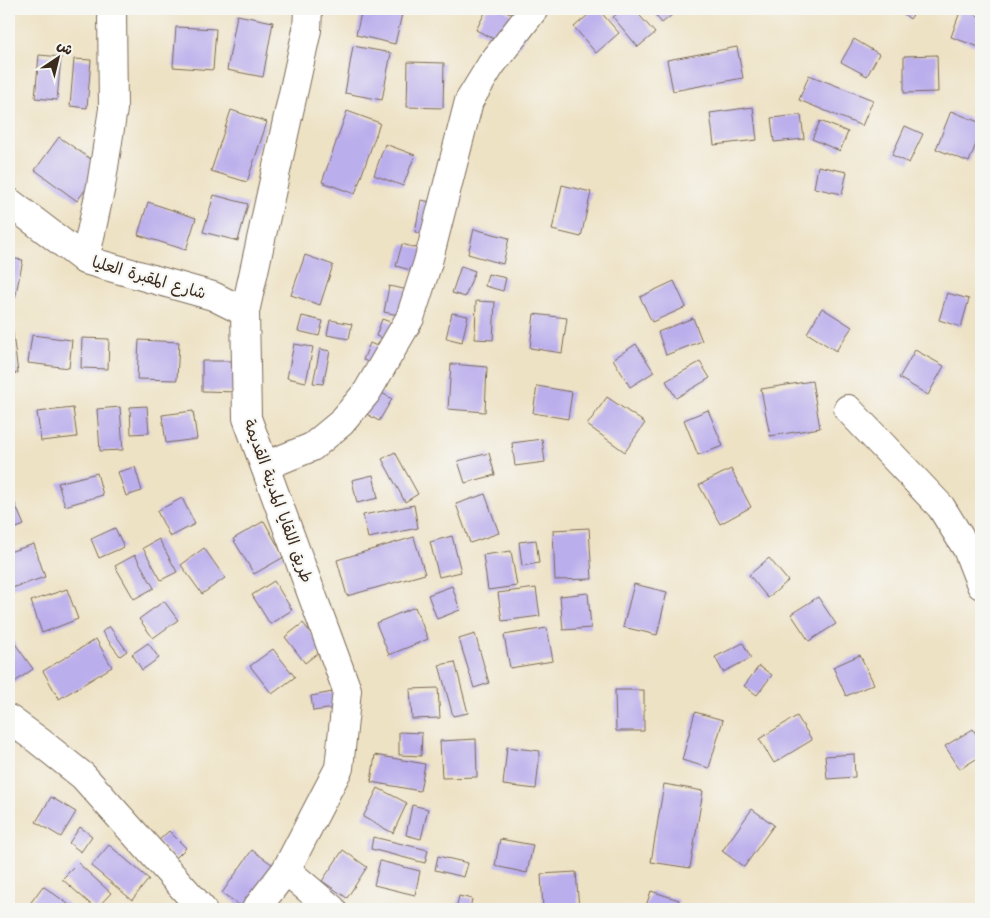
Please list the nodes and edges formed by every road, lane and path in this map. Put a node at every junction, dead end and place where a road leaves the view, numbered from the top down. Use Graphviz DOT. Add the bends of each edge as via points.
graph roads {
  1 [pos="112,9"];
  2 [pos="308,9"];
  3 [pos="534,9"];
  4 [pos="9,202"];
  5 [pos="85,260"];
  6 [pos="245,312"];
  7 [pos="848,410"];
  8 [pos="264,466"];
  9 [pos="981,585"];
  10 [pos="10,718"];
  11 [pos="286,870"];
  12 [pos="202,909"];
  13 [pos="256,909"];
  14 [pos="332,909"];
  1 -- 5 [label="street" via="113,108"];
  2 -- 6 [label="street, طريق اللقايا المدينة القديمة" via="307,30"];
  3 -- 8 [label="street" via="491,64 469,101 428,262 410,318 367,392 341,422 312,447"];
  4 -- 5 [label="street, شارع المقبرة العليا"];
  5 -- 6 [label="street, شارع المقبرة العليا" via="213,296"];
  6 -- 8 [label="street, طريق اللقايا المدينة القديمة" via="247,418"];
  7 -- 9 [label="street" via="941,507 967,549"];
  8 -- 11 [label="street, طريق اللقايا المدينة القديمة" via="347,690 339,768"];
  10 -- 12 [label="street" via="83,776"];
  11 -- 13 [label="street, طريق اللقايا المدينة القديمة"];
  11 -- 14 [label="street"];
}
